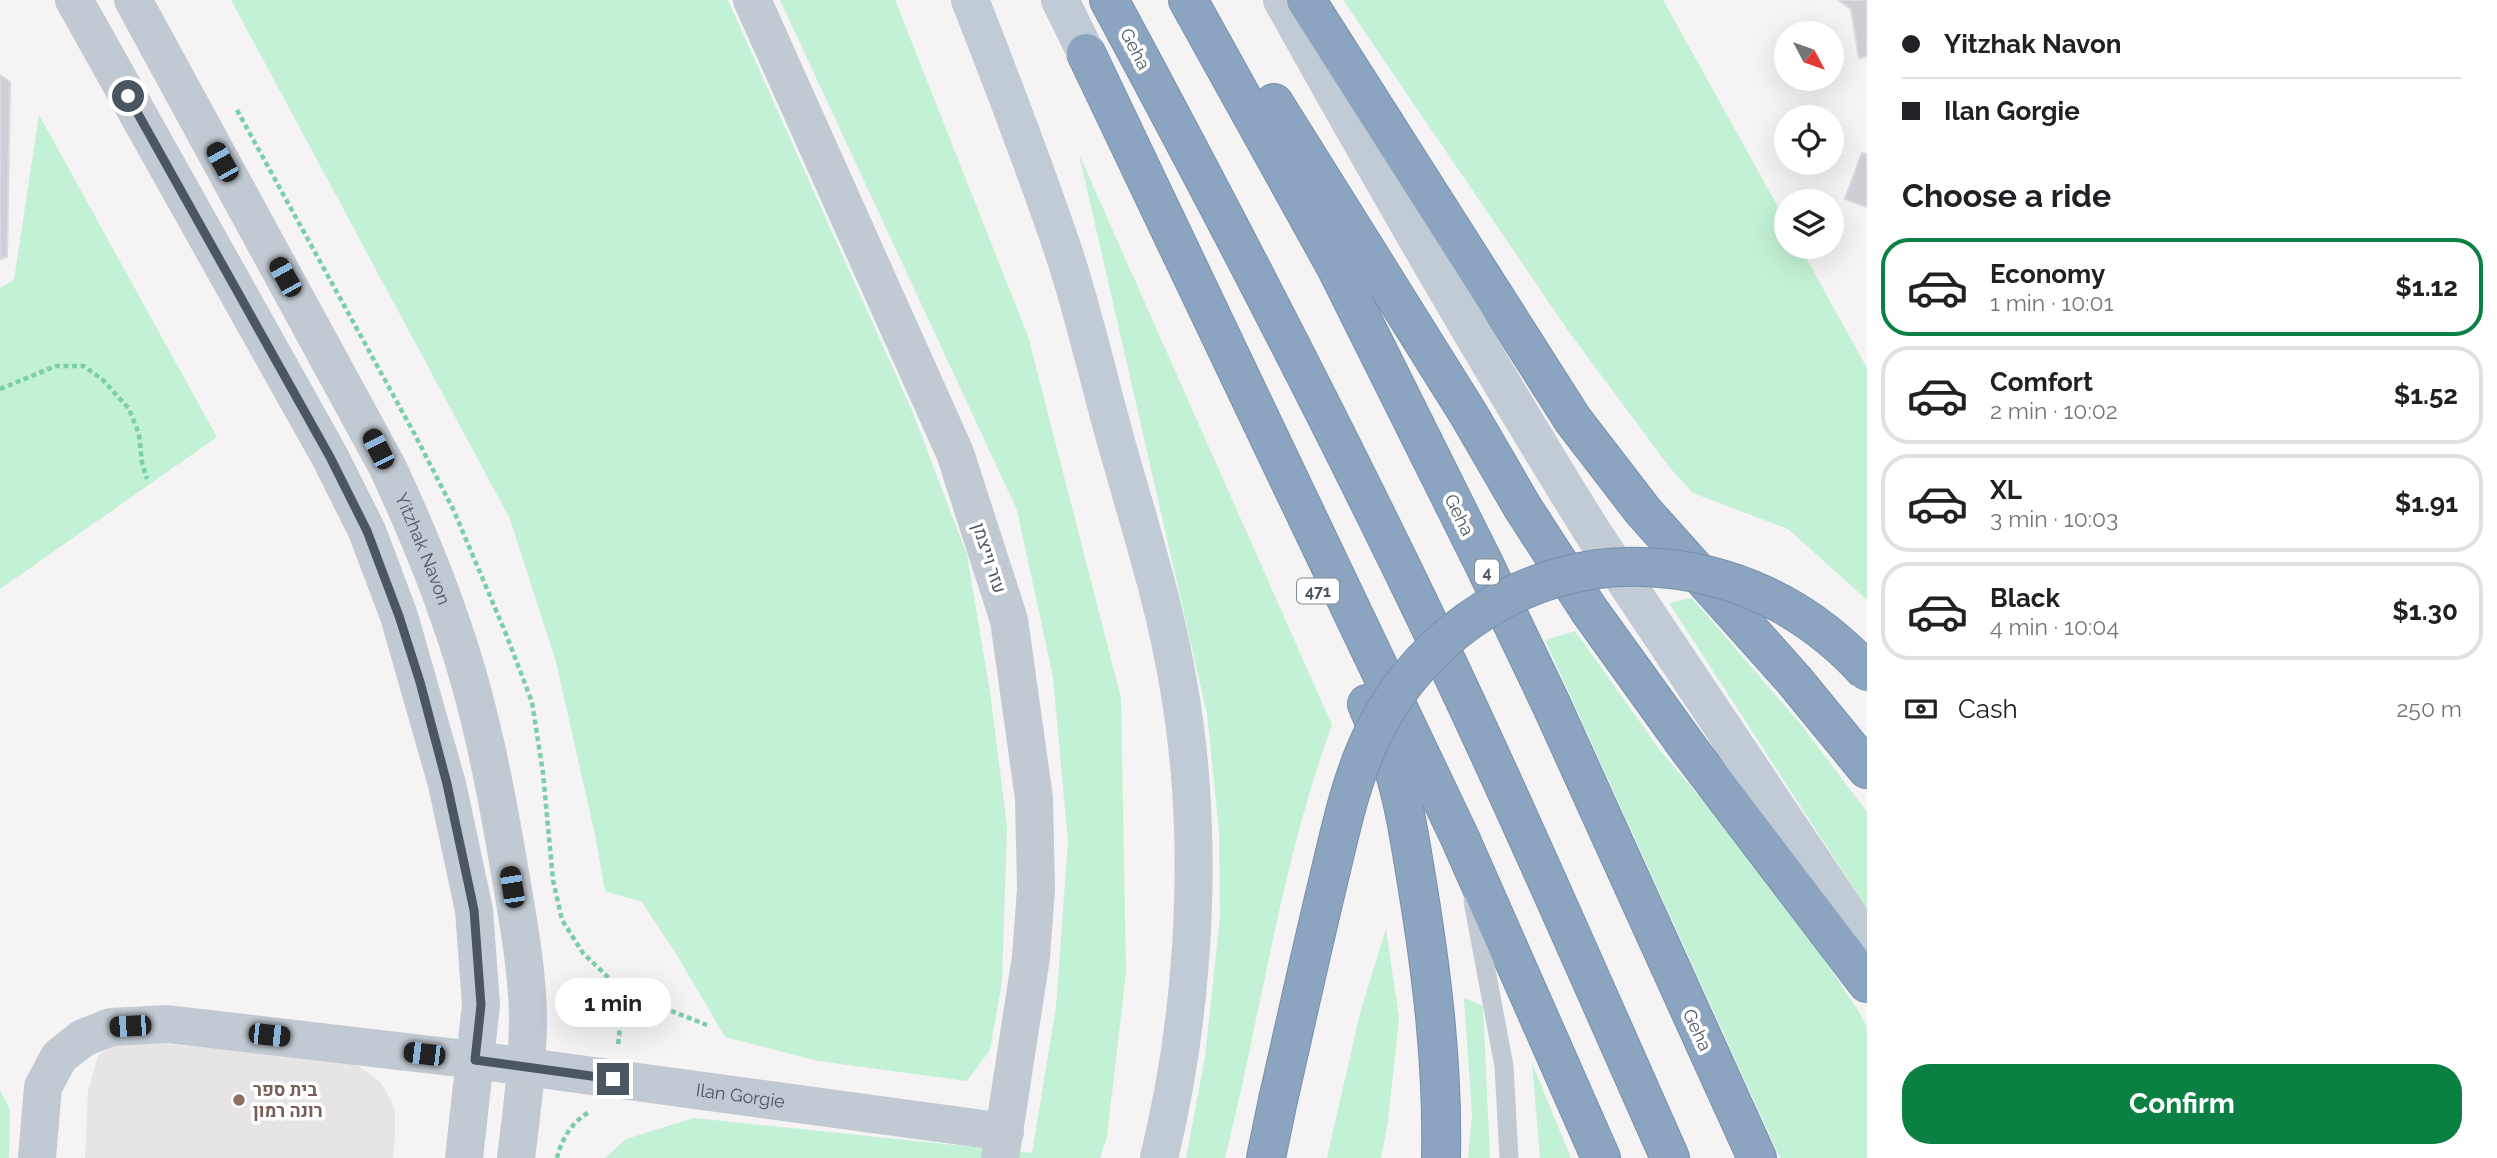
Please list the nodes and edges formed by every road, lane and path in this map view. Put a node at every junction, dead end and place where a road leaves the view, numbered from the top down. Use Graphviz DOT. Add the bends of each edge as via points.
graph roads {
  1 [pos="74,0"];
  2 [pos="133,0"];
  3 [pos="752,0"];
  4 [pos="970,0"];
  5 [pos="1060,0"];
  6 [pos="1109,0"];
  7 [pos="1188,0"];
  8 [pos="1209,0"];
  9 [pos="1282,0"];
  10 [pos="1306,0"];
  11 [pos="1086,53"];
  12 [pos="0,388"];
  13 [pos="147,479"];
  14 [pos="1867,672"];
  15 [pos="1867,769"];
  16 [pos="1460,838"];
  17 [pos="1867,943"];
  18 [pos="1867,982"];
  19 [pos="475,1060"];
  20 [pos="525,1067"];
  21 [pos="1003,1145"];
  22 [pos="37,1158"];
  23 [pos="464,1158"];
  24 [pos="516,1158"];
  25 [pos="1159,1158"];
  26 [pos="1266,1158"];
  27 [pos="1441,1158"];
  28 [pos="1509,1158"];
  29 [pos="1601,1158"];
  30 [pos="1670,1158"];
  31 [pos="1756,1158"];
  1 -- 19 [label="street" via="330,457 367,531 395,604 447,784 474,910 481,1005"];
  2 -- 20 [label="street, Yitzhak Navon" via="349,393 425,548 479,719 504,835 528,1014"];
  3 -- 21 [label="street, עזר וייצמן" via="955,453 1009,620 1034,799 1036,889 1031,957"];
  4 -- 25 [label="main road" via="1065,256 1164,613 1180,689 1193,845 1192,939 1182,1032"];
  5 -- 11 [label="main road"];
  6 -- 30 [label="highway, Geha" via="1292,346 1392,549"];
  7 -- 31 [label="highway, Geha / 4" via="1336,267 1478,553"];
  8 -- 18 [label="highway" via="1589,610 1689,750"];
  9 -- 17 [label="main road" via="1558,477"];
  10 -- 15 [label="highway" via="1573,420 1643,511"];
  11 -- 16 [label="highway"];
  11 -- 27 [label="highway, 471" via="1390,758 1431,971 1442,1099"];
  12 -- 13 [label="path" via="56,366 84,366 129,409"];
  14 -- 26 [label="highway, bridge" via="1825,631 1774,599 1712,576 1665,568 1591,570 1547,581 1496,603 1458,628 1427,656 1391,701 1362,760 1332,865"];
  16 -- 28 [label="lane" via="1504,1066"];
  16 -- 29 [label="highway"];
  19 -- 20 [label="street, Ilan Gorgie"];
  19 -- 22 [label="street, Ilan Gorgie" via="167,1024 111,1027 83,1038 59,1057 43,1087"];
  19 -- 23 [label="street"];
  20 -- 21 [label="street, Ilan Gorgie"];
  20 -- 24 [label="street, Yitzhak Navon"];
}
